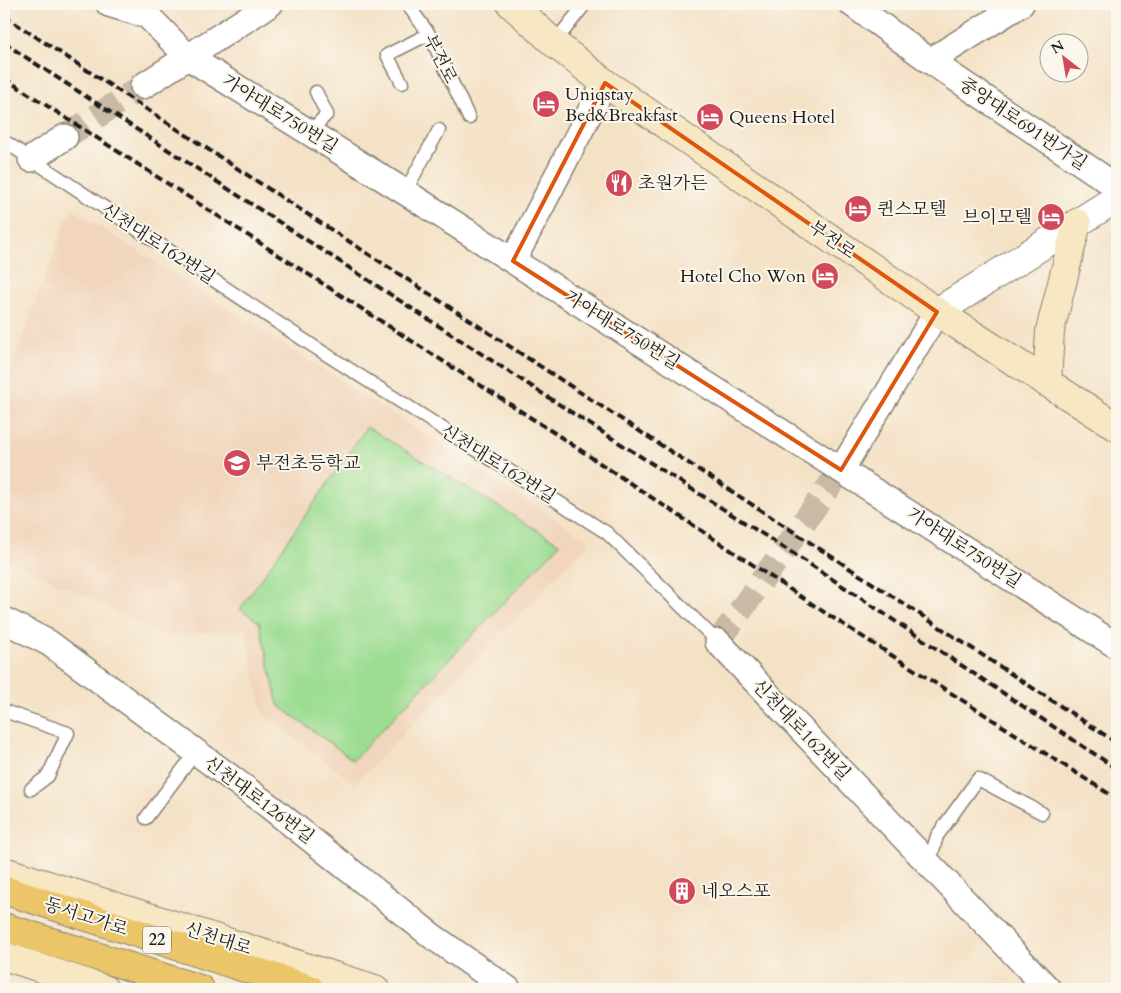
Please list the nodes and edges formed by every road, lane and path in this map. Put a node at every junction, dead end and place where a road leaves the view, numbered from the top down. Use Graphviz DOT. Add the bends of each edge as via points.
graph roads {
  1 [pos="109,4"];
  2 [pos="407,4"];
  3 [pos="511,4"];
  4 [pos="585,4"];
  5 [pos="852,4"];
  6 [pos="1021,4"];
  7 [pos="255,8"];
  8 [pos="143,10"];
  9 [pos="429,34"];
  10 [pos="554,44"];
  11 [pos="188,57"];
  12 [pos="930,61"];
  13 [pos="402,83"];
  14 [pos="605,83"];
  15 [pos="143,86"];
  16 [pos="316,92"];
  17 [pos="469,118"];
  18 [pos="439,130"];
  19 [pos="310,132"];
  20 [pos="65,137"];
  21 [pos="4,141"];
  22 [pos="31,160"];
  23 [pos="1117,187"];
  24 [pos="405,192"];
  25 [pos="1117,198"];
  26 [pos="1077,223"];
  27 [pos="513,261"];
  28 [pos="937,312"];
  29 [pos="1047,383"];
  30 [pos="1117,426"];
  31 [pos="841,470"];
  32 [pos="4,620"];
  33 [pos="718,642"];
  34 [pos="1117,646"];
  35 [pos="4,711"];
  36 [pos="196,752"];
  37 [pos="31,789"];
  38 [pos="1042,813"];
  39 [pos="146,818"];
  40 [pos="929,864"];
  41 [pos="4,871"];
  42 [pos="4,890"];
  43 [pos="4,927"];
  44 [pos="4,956"];
  45 [pos="104,989"];
  46 [pos="200,989"];
  47 [pos="310,989"];
  48 [pos="376,989"];
  49 [pos="508,989"];
  50 [pos="1048,989"];
  1 -- 8 [label="street"];
  2 -- 9 [label="lane, 부전로"];
  3 -- 10 [label="main road, 부전로"];
  4 -- 10 [label="lane"];
  5 -- 12 [label="street, 중앙대로691번가길"];
  6 -- 12 [label="street"];
  7 -- 11 [label="street"];
  8 -- 11 [label="street, 가야대로750번길"];
  9 -- 13 [label="lane" via="387,55"];
  9 -- 17 [label="lane, 부전로"];
  10 -- 14 [label="main road, 부전로"];
  11 -- 15 [label="street"];
  11 -- 19 [label="street, 가야대로750번길"];
  12 -- 23 [label="street, 중앙대로691번가길"];
  14 -- 27 [label="street"];
  14 -- 28 [label="main road, 부전로"];
  16 -- 19 [label="lane" via="327,114"];
  18 -- 24 [label="lane"];
  19 -- 24 [label="street, 가야대로750번길"];
  20 -- 22 [label="street"];
  21 -- 22 [label="lane, 신천대로162번길"];
  22 -- 33 [label="lane, 신천대로162번길" via="313,346 607,533"];
  24 -- 27 [label="street, 가야대로750번길"];
  25 -- 26 [label="street"];
  26 -- 28 [label="street"];
  26 -- 29 [label="main road" via="1050,331"];
  27 -- 31 [label="street, 가야대로750번길"];
  28 -- 29 [label="main road, 부전로"];
  28 -- 31 [label="street"];
  29 -- 30 [label="main road, 부전로"];
  31 -- 34 [label="street, 가야대로750번길"];
  32 -- 36 [label="street, 신천대로126번길" via="49,643"];
  33 -- 40 [label="street, 신천대로162번길"];
  35 -- 37 [label="lane" via="68,733 48,776"];
  36 -- 39 [label="lane"];
  36 -- 49 [label="street, 신천대로126번길" via="432,936"];
  38 -- 40 [label="lane" via="978,778 937,836"];
  40 -- 50 [label="street, 신천대로162번길"];
  41 -- 48 [label="main road, 신천대로"];
  42 -- 47 [label="highway, 동서고가로 / 22"];
  43 -- 46 [label="highway, 동서고가로 / 22"];
  44 -- 45 [label="main road"];
}
